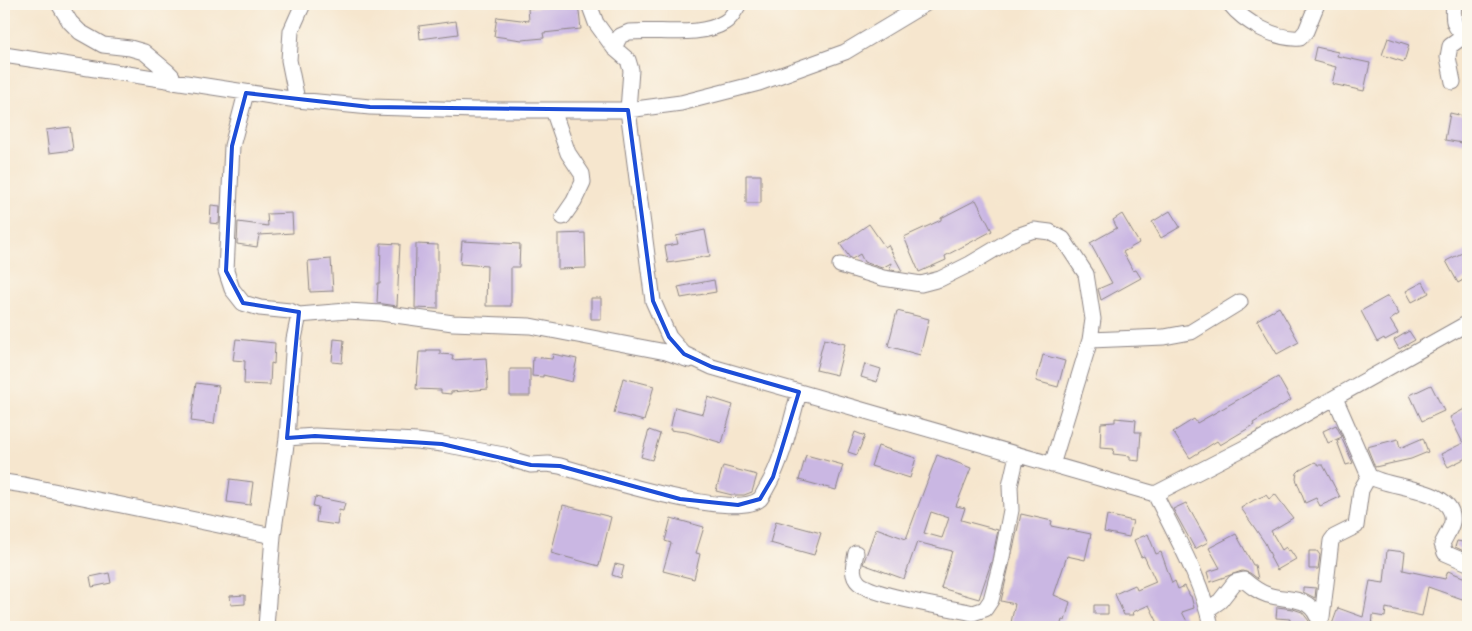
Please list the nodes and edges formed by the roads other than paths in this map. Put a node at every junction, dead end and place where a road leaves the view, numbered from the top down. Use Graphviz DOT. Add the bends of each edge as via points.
graph roads {
  1 [pos="59,4"];
  2 [pos="303,4"];
  3 [pos="589,4"];
  4 [pos="739,4"];
  5 [pos="925,4"];
  6 [pos="1230,4"];
  7 [pos="1317,4"];
  8 [pos="1454,4"];
  9 [pos="1466,37"];
  10 [pos="614,48"];
  11 [pos="4,55"];
  12 [pos="172,82"];
  13 [pos="1454,82"];
  14 [pos="246,93"];
  15 [pos="297,100"];
  16 [pos="553,110"];
  17 [pos="628,110"];
  18 [pos="563,217"];
  19 [pos="840,265"];
  20 [pos="1240,302"];
  21 [pos="298,315"];
  22 [pos="1468,323"];
  23 [pos="1090,340"];
  24 [pos="712,367"];
  25 [pos="799,392"];
  26 [pos="1335,398"];
  27 [pos="287,438"];
  28 [pos="1016,455"];
  29 [pos="1052,465"];
  30 [pos="1369,476"];
  31 [pos="4,482"];
  32 [pos="1155,494"];
  33 [pos="273,536"];
  34 [pos="856,553"];
  35 [pos="1468,563"];
  36 [pos="1207,610"];
  37 [pos="266,627"];
  38 [pos="1211,627"];
  1 -- 12 [label="street" via="80,32 103,45 144,52 172,76"];
  2 -- 15 [label="street" via="291,31 289,60"];
  3 -- 10 [label="street" via="596,23"];
  4 -- 10 [label="street" via="725,22 700,31 629,32 620,36"];
  5 -- 17 [label="street" via="845,52 819,62 759,83 680,103"];
  6 -- 7 [label="street" via="1239,15 1256,26 1290,39 1300,38 1306,31"];
  8 -- 9 [label="street" via="1454,25"];
  9 -- 13 [label="street" via="1450,46 1448,57"];
  10 -- 17 [label="street" via="628,60"];
  11 -- 12 [label="street"];
  12 -- 14 [label="street"];
  14 -- 15 [label="street"];
  14 -- 21 [label="street" via="232,146 226,271 232,289 243,303"];
  15 -- 16 [label="street" via="380,107"];
  16 -- 17 [label="street"];
  16 -- 18 [label="street" via="568,153 582,174 583,182"];
  17 -- 24 [label="street" via="653,301 669,337 684,354"];
  19 -- 23 [label="street" via="883,278 921,284 940,279 970,264 1017,236 1034,230 1050,232 1062,239 1086,274 1093,319"];
  20 -- 23 [label="street" via="1191,332 1164,337"];
  21 -- 24 [label="street" via="347,311 453,323 530,326 666,352"];
  21 -- 27 [label="street"];
  22 -- 26 [label="street"];
  23 -- 29 [label="street"];
  24 -- 25 [label="street"];
  25 -- 27 [label="street" via="773,477 760,499 738,506 680,499 560,466 532,465 504,455 442,444 315,436"];
  25 -- 28 [label="street"];
  26 -- 30 [label="street"];
  26 -- 32 [label="street"];
  27 -- 33 [label="street"];
  28 -- 29 [label="street"];
  28 -- 34 [label="street" via="1010,486 1011,510 1001,562 991,600 985,609 973,613 874,591 858,582 852,570"];
  29 -- 32 [label="street"];
  30 -- 35 [label="street" via="1443,500 1450,509 1452,522 1442,544 1445,553"];
  30 -- 36 [label="street" via="1361,490 1356,526 1331,541 1322,617 1317,616 1309,604 1268,595 1244,580 1235,582 1220,601"];
  31 -- 33 [label="street"];
  32 -- 36 [label="street"];
  33 -- 37 [label="street"];
  36 -- 38 [label="street"];
}
